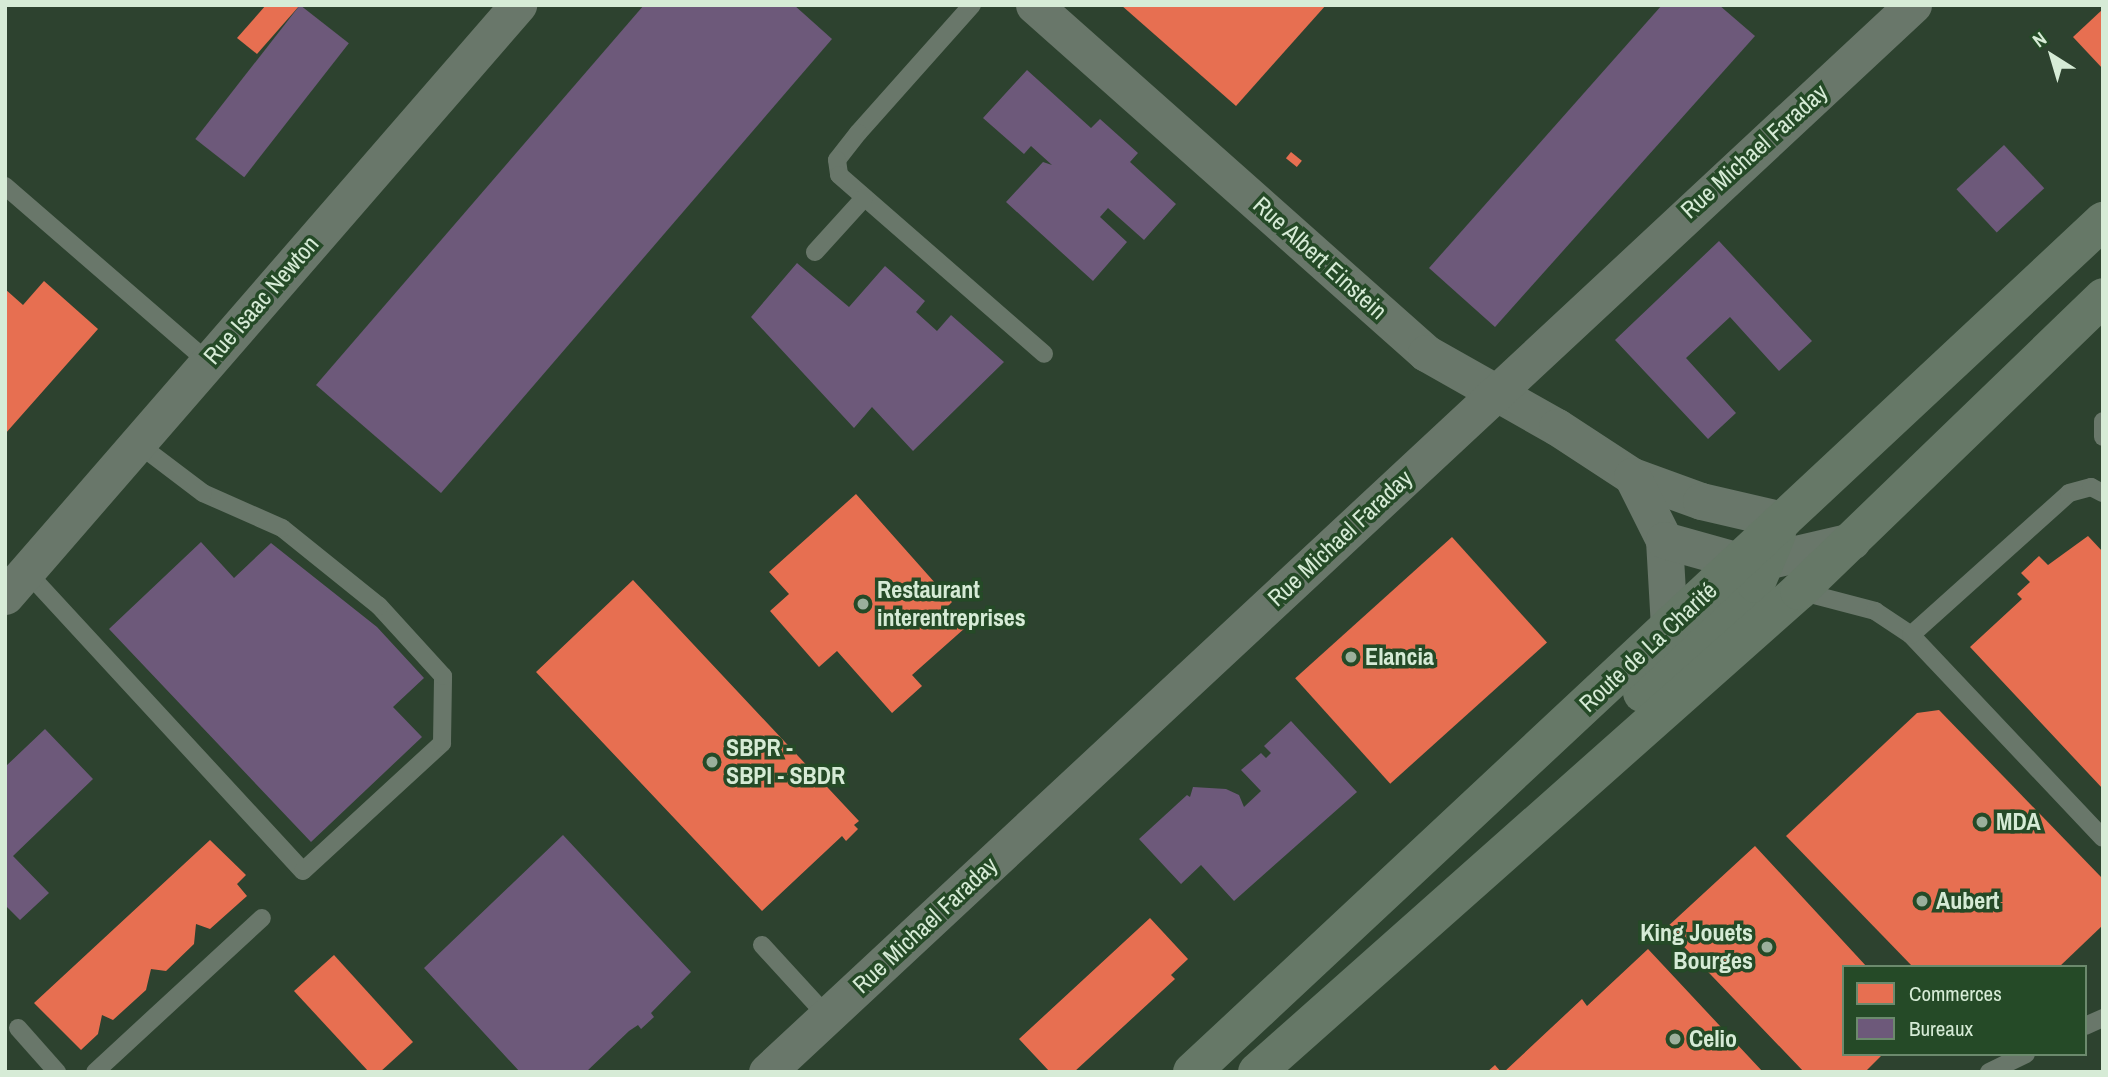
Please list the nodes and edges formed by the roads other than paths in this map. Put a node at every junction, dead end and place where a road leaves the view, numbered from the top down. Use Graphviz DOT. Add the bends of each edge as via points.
graph roads {
  1 [pos="517,5"];
  2 [pos="972,5"];
  3 [pos="1034,5"];
  4 [pos="1913,5"];
  5 [pos="5,186"];
  6 [pos="864,198"];
  7 [pos="2103,221"];
  8 [pos="815,252"];
  9 [pos="2103,297"];
  10 [pos="1044,354"];
  11 [pos="208,362"];
  12 [pos="1496,395"];
  13 [pos="2103,421"];
  14 [pos="2103,437"];
  15 [pos="137,443"];
  16 [pos="1632,475"];
  17 [pos="2103,493"];
  18 [pos="1783,520"];
  19 [pos="1664,540"];
  20 [pos="1852,541"];
  21 [pos="1752,561"];
  22 [pos="16,584"];
  23 [pos="1799,591"];
  24 [pos="1669,627"];
  25 [pos="1911,635"];
  26 [pos="2103,838"];
  27 [pos="262,918"];
  28 [pos="762,945"];
  29 [pos="1380,962"];
  30 [pos="827,1016"];
  31 [pos="2103,1018"];
  32 [pos="2087,1025"];
  33 [pos="18,1028"];
  34 [pos="2022,1056"];
  35 [pos="57,1072"];
  36 [pos="95,1072"];
  37 [pos="767,1072"];
  38 [pos="1192,1072"];
  39 [pos="1257,1072"];
  40 [pos="1989,1072"];
  1 -- 11 [label="street, Rue Isaac Newton"];
  2 -- 6 [label="lane" via="837,160 839,176"];
  3 -- 12 [label="street, Rue Albert Einstein" via="1426,353"];
  4 -- 12 [label="street, Rue Michael Faraday" via="1579,311"];
  5 -- 11 [label="lane"];
  6 -- 8 [label="lane"];
  6 -- 10 [label="lane"];
  7 -- 18 [label="main road"];
  9 -- 20 [label="main road"];
  11 -- 15 [label="street, Rue Isaac Newton"];
  12 -- 16 [label="street, Rue Albert Einstein"];
  12 -- 30 [label="street, Rue Michael Faraday"];
  13 -- 14 [label="lane"];
  15 -- 22 [label="street, Rue Isaac Newton"];
  15 -- 22 [label="lane" via="203,493 282,528 379,606 443,676 442,743 303,870"];
  16 -- 18 [label="street, Rue Albert Einstein" via="1701,501"];
  16 -- 19 [label="street"];
  17 -- 25 [label="lane" via="2091,487 2069,493"];
  18 -- 21 [label="main road"];
  19 -- 21 [label="street"];
  19 -- 24 [label="street"];
  20 -- 21 [label="street"];
  20 -- 23 [label="main road"];
  21 -- 24 [label="main road, Route de La Charité"];
  21 -- 29 [label="main road" via="1756,584 1382,940"];
  23 -- 25 [label="lane" via="1875,611"];
  23 -- 29 [label="main road"];
  24 -- 38 [label="main road, Route de La Charité"];
  25 -- 26 [label="lane"];
  27 -- 36 [label="lane"];
  28 -- 30 [label="lane"];
  29 -- 39 [label="main road"];
  30 -- 37 [label="street, Rue Michael Faraday"];
  31 -- 32 [label="lane"];
  33 -- 35 [label="lane"];
  34 -- 40 [label="lane"];
}
